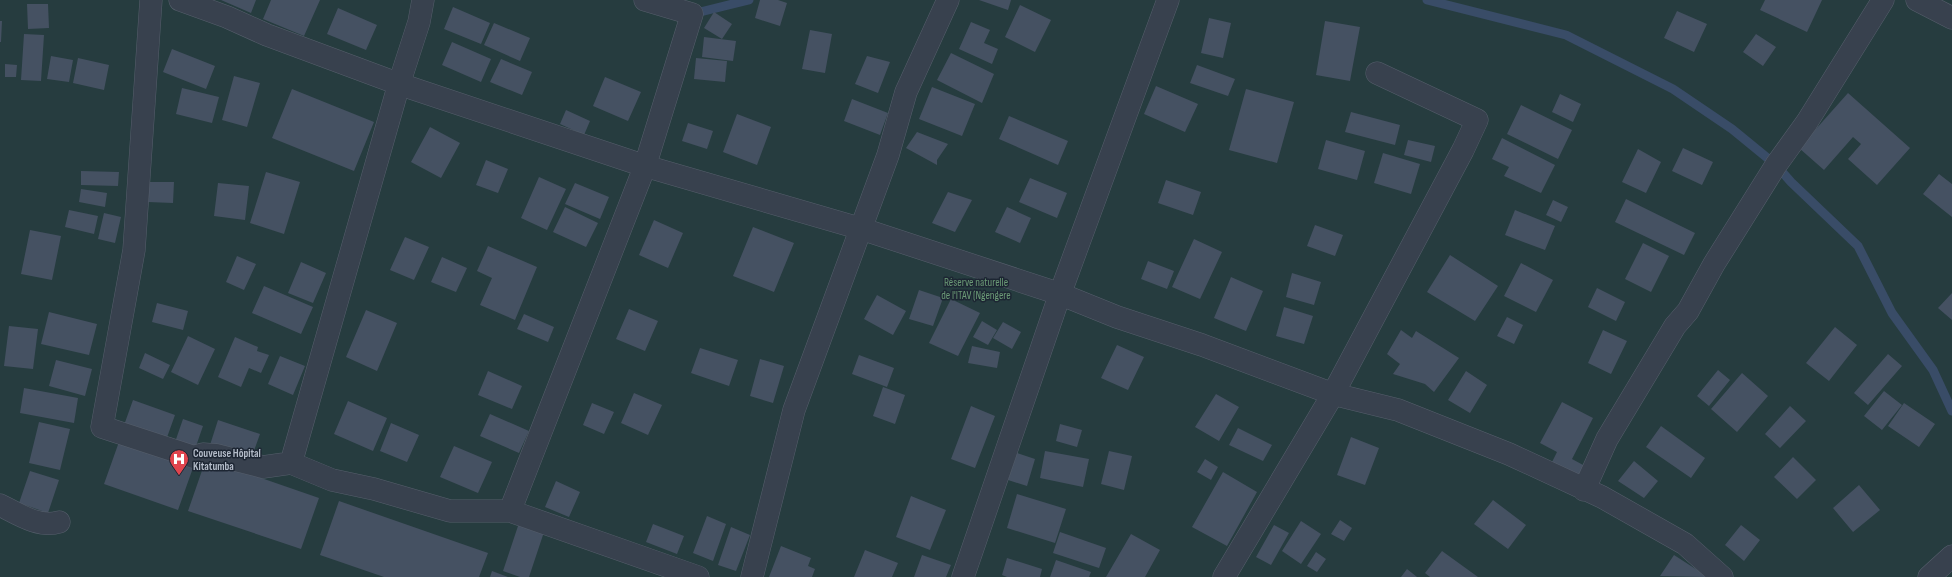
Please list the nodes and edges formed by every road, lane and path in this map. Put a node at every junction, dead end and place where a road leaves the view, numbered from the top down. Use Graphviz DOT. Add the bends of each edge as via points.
graph roads {
  1 [pos="151,0"];
  2 [pos="180,0"];
  3 [pos="423,0"];
  4 [pos="645,0"];
  5 [pos="948,0"];
  6 [pos="1168,0"];
  7 [pos="1883,0"];
  8 [pos="1917,0"];
  9 [pos="1952,18"];
  10 [pos="1377,73"];
  11 [pos="399,84"];
  12 [pos="645,166"];
  13 [pos="862,229"];
  14 [pos="1060,294"];
  15 [pos="1333,394"];
  16 [pos="291,464"];
  17 [pos="1584,490"];
  18 [pos="0,505"];
  19 [pos="510,510"];
  20 [pos="59,522"];
  21 [pos="1952,556"];
  22 [pos="698,577"];
  23 [pos="752,577"];
  24 [pos="963,577"];
  25 [pos="1224,577"];
  26 [pos="1722,577"];
  27 [pos="1929,577"];
  1 -- 16 [label="street" via="134,250 102,427 194,457 216,454 263,467"];
  2 -- 11 [label="street"];
  3 -- 11 [label="street" via="419,22"];
  4 -- 12 [label="street" via="692,14"];
  5 -- 13 [label="street" via="906,92 888,155"];
  6 -- 14 [label="street"];
  7 -- 17 [label="street" via="1807,122 1772,171 1607,439"];
  8 -- 9 [label="street"];
  10 -- 15 [label="street" via="1477,120"];
  11 -- 12 [label="street"];
  11 -- 16 [label="street"];
  12 -- 13 [label="street"];
  12 -- 19 [label="street"];
  13 -- 14 [label="street"];
  13 -- 23 [label="street" via="794,410"];
  14 -- 15 [label="street"];
  14 -- 24 [label="street"];
  15 -- 17 [label="street" via="1398,410 1509,454"];
  15 -- 25 [label="street"];
  16 -- 19 [label="street" via="332,480 450,511"];
  17 -- 26 [label="street" via="1602,497 1685,544"];
  18 -- 20 [label="street" via="26,518 49,525"];
  19 -- 22 [label="street"];
  21 -- 27 [label="street"];
}
